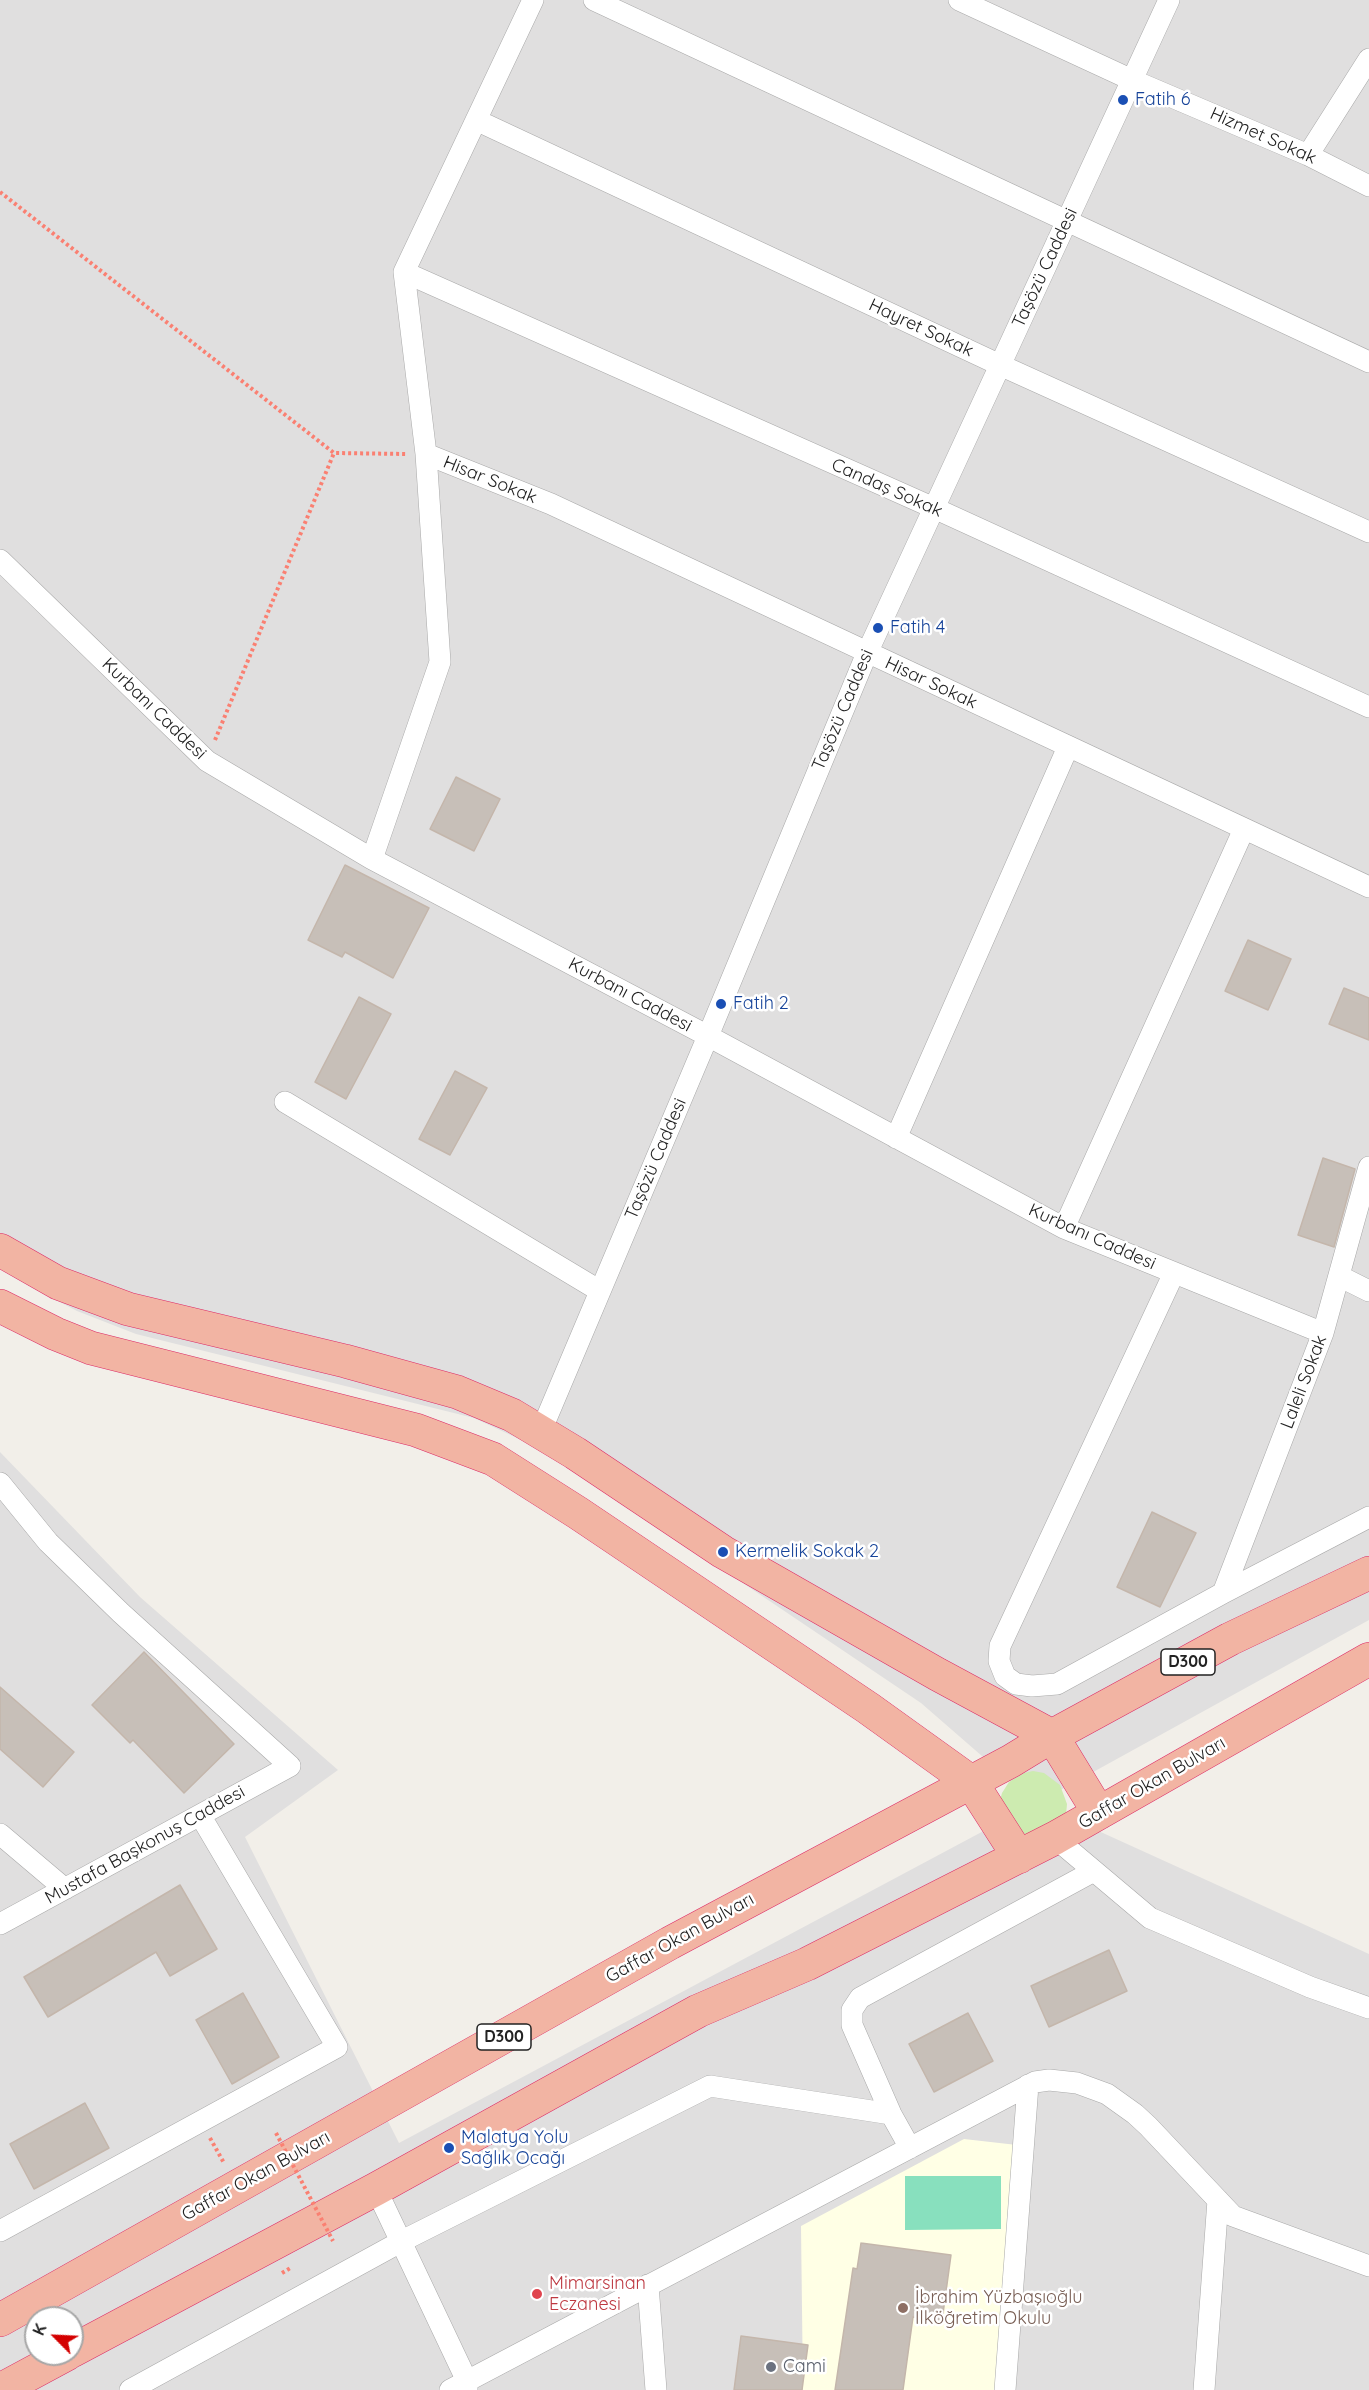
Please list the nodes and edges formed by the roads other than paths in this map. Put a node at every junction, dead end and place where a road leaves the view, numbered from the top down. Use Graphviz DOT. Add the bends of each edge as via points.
graph roads {
  1 [pos="533,0"];
  2 [pos="594,0"];
  3 [pos="959,0"];
  4 [pos="1169,0"];
  5 [pos="1369,58"];
  6 [pos="1132,80"];
  7 [pos="476,120"];
  8 [pos="1308,155"];
  9 [pos="1369,186"];
  10 [pos="1067,221"];
  11 [pos="404,272"];
  12 [pos="1369,362"];
  13 [pos="1000,365"];
  14 [pos="426,454"];
  15 [pos="934,508"];
  16 [pos="1369,532"];
  17 [pos="0,560"];
  18 [pos="867,653"];
  19 [pos="1369,707"];
  20 [pos="1068,747"];
  21 [pos="1244,829"];
  22 [pos="372,859"];
  23 [pos="1369,887"];
  24 [pos="708,1036"];
  25 [pos="285,1102"];
  26 [pos="896,1138"];
  27 [pos="1369,1167"];
  28 [pos="1064,1228"];
  29 [pos="0,1250"];
  30 [pos="1174,1273"];
  31 [pos="1339,1276"];
  32 [pos="600,1291"];
  33 [pos="1369,1291"];
  34 [pos="0,1306"];
  35 [pos="1323,1333"];
  36 [pos="541,1431"];
  37 [pos="0,1483"];
  38 [pos="1369,1517"];
  39 [pos="1369,1573"];
  40 [pos="1223,1593"];
  41 [pos="1369,1659"];
  42 [pos="1052,1736"];
  43 [pos="971,1782"];
  44 [pos="1099,1813"];
  45 [pos="200,1815"];
  46 [pos="0,1834"];
  47 [pos="1055,1838"];
  48 [pos="1018,1857"];
  49 [pos="1092,1872"];
  50 [pos="65,1889"];
  51 [pos="0,1924"];
  52 [pos="1369,2008"];
  53 [pos="1028,2085"];
  54 [pos="891,2114"];
  55 [pos="910,2148"];
  56 [pos="376,2189"];
  57 [pos="1218,2200"];
  58 [pos="0,2231"];
  59 [pos="402,2241"];
  60 [pos="1369,2266"];
  61 [pos="648,2285"];
  62 [pos="0,2320"];
  63 [pos="84,2345"];
  64 [pos="44,2366"];
  65 [pos="461,2387"];
  66 [pos="0,2390"];
  67 [pos="130,2390"];
  68 [pos="656,2390"];
  69 [pos="1005,2390"];
  70 [pos="1204,2390"];
  1 -- 7 [label="street"];
  2 -- 10 [label="street"];
  3 -- 6 [label="street, Hizmet Sokak"];
  4 -- 6 [label="street, Taşözü Caddesi"];
  5 -- 8 [label="street"];
  6 -- 8 [label="street, Hizmet Sokak"];
  6 -- 10 [label="street, Taşözü Caddesi"];
  7 -- 11 [label="street"];
  7 -- 13 [label="street, Hayret Sokak"];
  8 -- 9 [label="street, Hizmet Sokak"];
  10 -- 12 [label="street"];
  10 -- 13 [label="street, Taşözü Caddesi"];
  11 -- 14 [label="street"];
  11 -- 15 [label="street, Candaş Sokak"];
  13 -- 15 [label="street, Taşözü Caddesi"];
  13 -- 16 [label="street, Hayret Sokak"];
  14 -- 18 [label="street, Hisar Sokak" via="551,504"];
  14 -- 22 [label="street" via="440,662"];
  15 -- 18 [label="street, Taşözü Caddesi"];
  15 -- 19 [label="street, Candaş Sokak"];
  17 -- 22 [label="street, Kurbanı Caddesi" via="207,761"];
  18 -- 20 [label="street, Hisar Sokak"];
  18 -- 24 [label="street, Taşözü Caddesi"];
  20 -- 21 [label="street, Hisar Sokak"];
  20 -- 26 [label="street"];
  21 -- 23 [label="street, Hisar Sokak"];
  21 -- 28 [label="street"];
  22 -- 24 [label="street, Kurbanı Caddesi"];
  24 -- 26 [label="street, Kurbanı Caddesi"];
  24 -- 32 [label="street, Taşözü Caddesi"];
  25 -- 32 [label="street"];
  26 -- 28 [label="street, Kurbanı Caddesi"];
  27 -- 31 [label="street, Laleli Sokak"];
  28 -- 30 [label="street, Kurbanı Caddesi"];
  29 -- 36 [label="highway" via="93,1298 457,1392"];
  30 -- 35 [label="street, Kurbanı Caddesi"];
  30 -- 40 [label="street" via="1005,1634 999,1661 1005,1676 1016,1684 1057,1684"];
  31 -- 33 [label="street"];
  31 -- 35 [label="street, Laleli Sokak"];
  32 -- 36 [label="street, Taşözü Caddesi"];
  34 -- 43 [label="highway" via="91,1348 416,1430 493,1459 868,1708"];
  35 -- 40 [label="street, Laleli Sokak"];
  36 -- 42 [label="highway" via="723,1552"];
  37 -- 45 [label="street, Mustafa Başkonuş Caddesi" via="48,1542 290,1766"];
  38 -- 40 [label="street"];
  39 -- 42 [label="highway, Gaffar Okan Bulvarı / D300" via="1230,1640"];
  41 -- 44 [label="highway, Gaffar Okan Bulvarı"];
  42 -- 43 [label="highway, Gaffar Okan Bulvarı / D300"];
  42 -- 44 [label="highway"];
  43 -- 48 [label="highway"];
  43 -- 62 [label="highway, Gaffar Okan Bulvarı / D300" via="670,1943"];
  44 -- 47 [label="highway, Gaffar Okan Bulvarı"];
  45 -- 50 [label="street, Mustafa Başkonuş Caddesi"];
  45 -- 58 [label="street" via="337,2047"];
  46 -- 50 [label="street"];
  47 -- 48 [label="highway, Gaffar Okan Bulvarı"];
  47 -- 49 [label="street"];
  48 -- 56 [label="highway, Gaffar Okan Bulvarı" via="807,1964 698,2011"];
  49 -- 52 [label="street" via="1150,1918 1310,1987"];
  49 -- 54 [label="street" via="860,1998 852,2010 852,2025"];
  50 -- 51 [label="street, Mustafa Başkonuş Caddesi"];
  53 -- 55 [label="street"];
  53 -- 57 [label="street" via="1063,2081 1107,2094 1142,2120"];
  53 -- 69 [label="street"];
  54 -- 55 [label="street"];
  54 -- 59 [label="street" via="710,2086"];
  55 -- 61 [label="street"];
  56 -- 59 [label="street"];
  56 -- 63 [label="highway, Gaffar Okan Bulvarı"];
  57 -- 60 [label="street" via="1233,2216"];
  57 -- 70 [label="street"];
  59 -- 65 [label="street"];
  59 -- 67 [label="street"];
  61 -- 65 [label="street"];
  61 -- 68 [label="street"];
  64 -- 66 [label="highway"];
}
